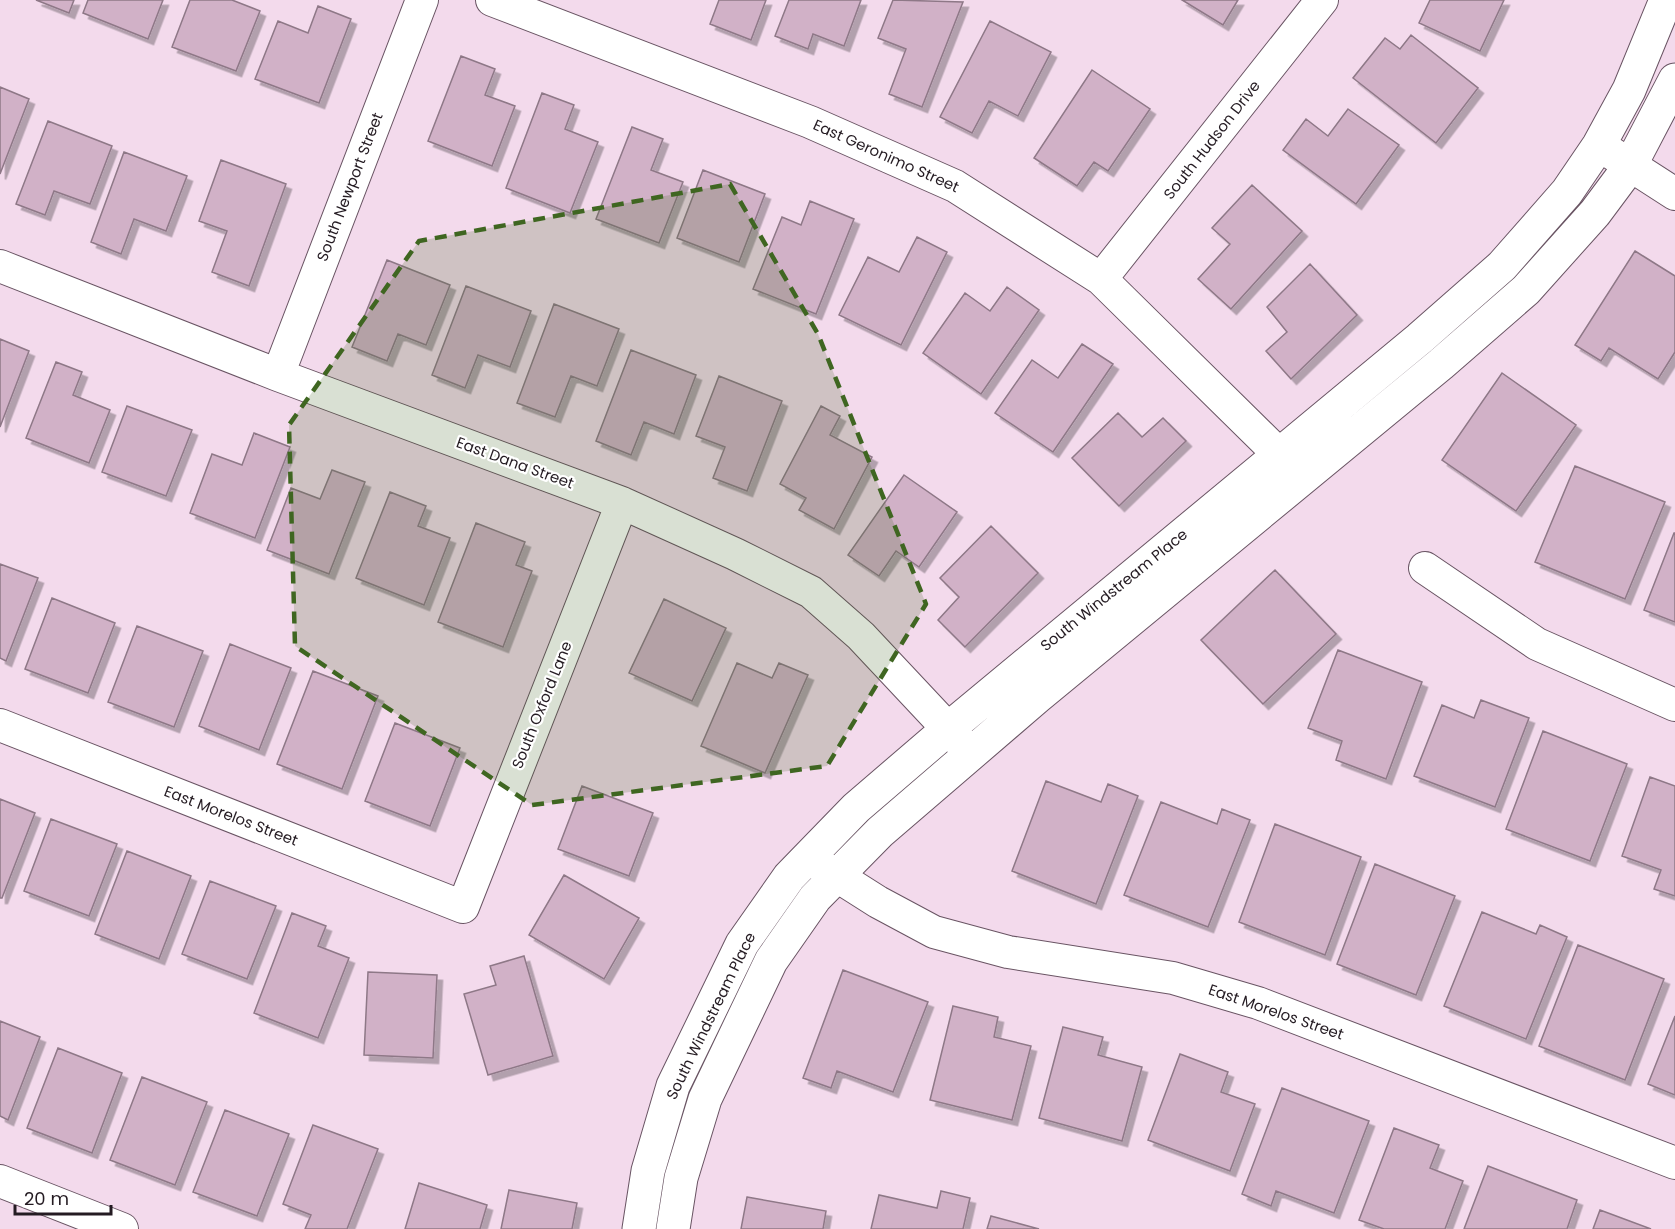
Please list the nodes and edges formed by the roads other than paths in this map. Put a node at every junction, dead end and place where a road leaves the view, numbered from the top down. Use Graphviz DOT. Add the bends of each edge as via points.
graph roads {
  1 [pos="422,0"];
  2 [pos="492,0"];
  3 [pos="1322,0"];
  4 [pos="1666,0"];
  5 [pos="1675,80"];
  6 [pos="1599,145"];
  7 [pos="1630,166"];
  8 [pos="1675,194"];
  9 [pos="0,266"];
  10 [pos="1101,279"];
  11 [pos="278,375"];
  12 [pos="1280,454"];
  13 [pos="1303,478"];
  14 [pos="622,503"];
  15 [pos="1425,568"];
  16 [pos="1675,705"];
  17 [pos="0,725"];
  18 [pos="948,729"];
  19 [pos="971,754"];
  20 [pos="807,858"];
  21 [pos="836,876"];
  22 [pos="463,908"];
  23 [pos="1675,1163"];
  24 [pos="0,1181"];
  25 [pos="122,1229"];
  26 [pos="639,1229"];
  27 [pos="673,1229"];
  1 -- 11 [label="street, South Newport Street"];
  2 -- 10 [label="street, East Geronimo Street" via="810,122 955,186"];
  3 -- 10 [label="street, South Hudson Drive"];
  4 -- 6 [label="street, South Windstream Place" via="1629,90"];
  5 -- 7 [label="street, South Windstream Place"];
  6 -- 7 [label="street"];
  6 -- 12 [label="street, South Windstream Place" via="1567,192 1502,266"];
  7 -- 8 [label="street"];
  7 -- 13 [label="street, South Windstream Place" via="1526,290"];
  9 -- 11 [label="street, East Dana Street"];
  10 -- 12 [label="street, East Geronimo Street"];
  11 -- 14 [label="street, East Dana Street"];
  12 -- 13 [label="street, East Geronimo Street"];
  12 -- 18 [label="street, South Windstream Place"];
  13 -- 19 [label="street, South Windstream Place"];
  14 -- 18 [label="street, East Dana Street" via="811,592 861,636"];
  14 -- 22 [label="street, South Oxford Lane"];
  15 -- 16 [label="street" via="1537,644"];
  17 -- 22 [label="street, East Morelos Street"];
  18 -- 19 [label="street, East Dana Street"];
  18 -- 20 [label="street, South Windstream Place" via="856,808"];
  19 -- 21 [label="street, South Windstream Place" via="880,832"];
  20 -- 21 [label="street, East Morelos Street"];
  20 -- 26 [label="street, South Windstream Place" via="742,944 673,1086 648,1171"];
  21 -- 23 [label="street, East Morelos Street" via="934,932 1008,952 1173,978 1258,1003"];
  21 -- 27 [label="street, South Windstream Place" via="815,898 771,961 705,1099 681,1178"];
  24 -- 25 [label="street"];
}
